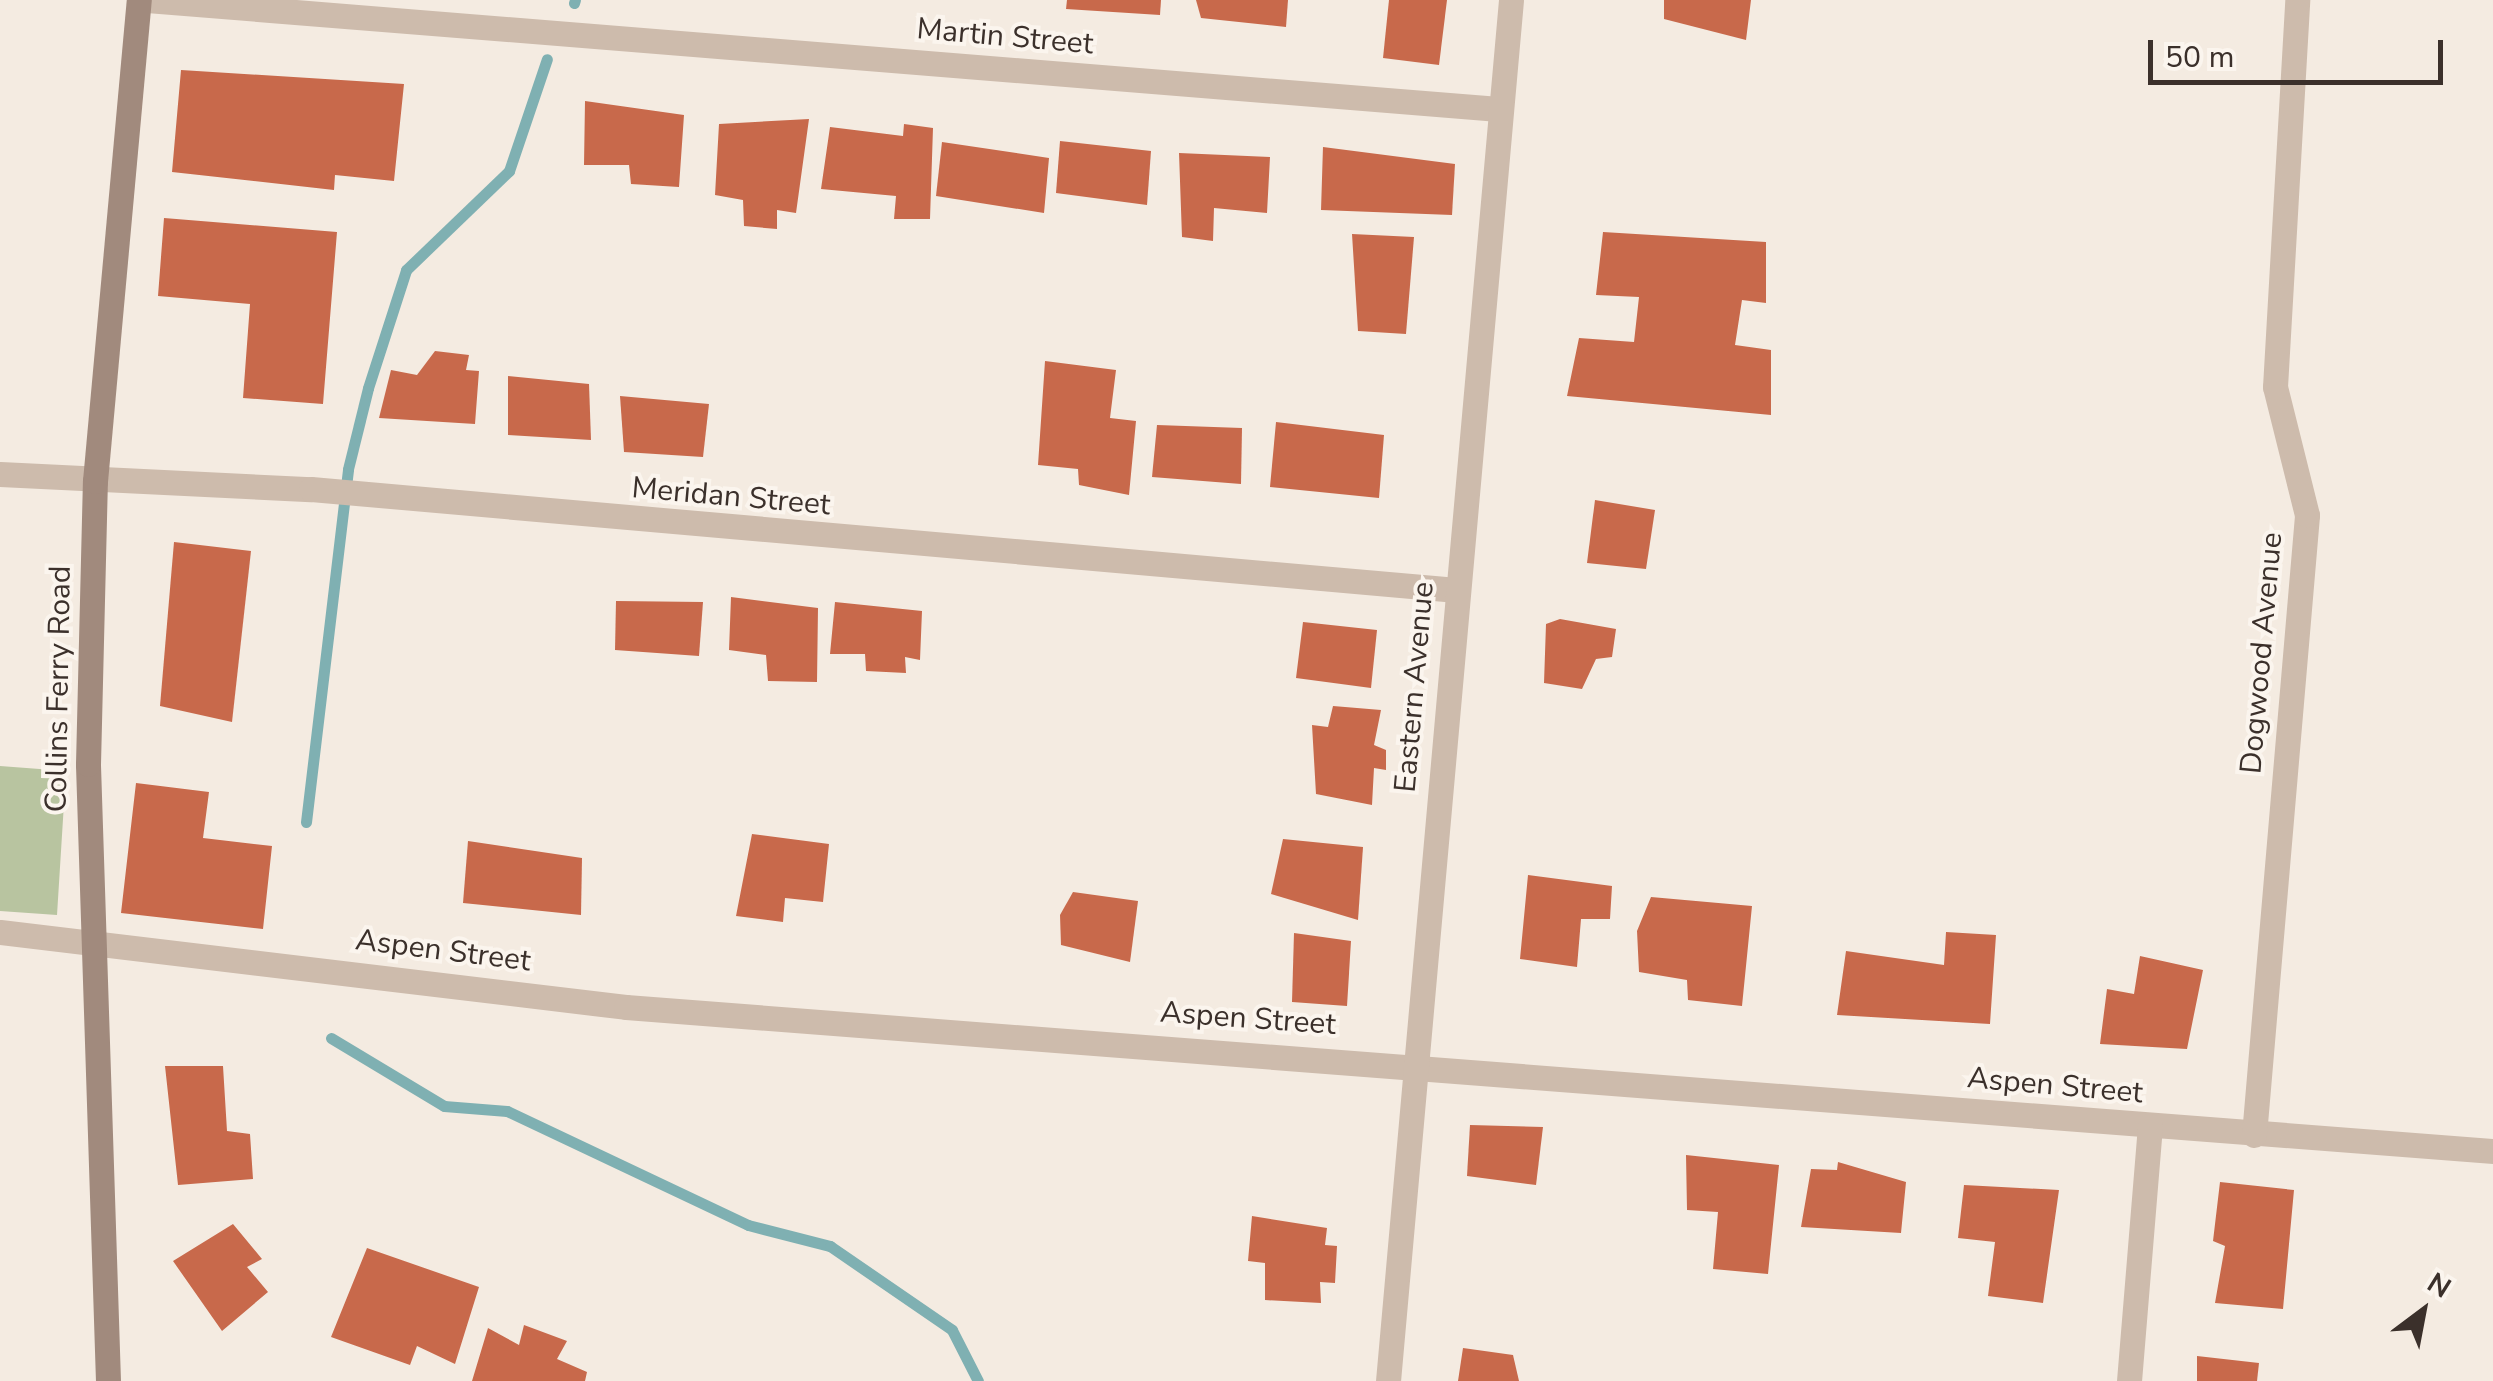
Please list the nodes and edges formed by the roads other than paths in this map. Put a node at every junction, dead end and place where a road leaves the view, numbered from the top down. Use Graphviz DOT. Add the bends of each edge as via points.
graph roads {
  1 [pos="139,0"];
  2 [pos="148,0"];
  3 [pos="1511,0"];
  4 [pos="2297,0"];
  5 [pos="1499,109"];
  6 [pos="0,474"];
  7 [pos="95,481"];
  8 [pos="1457,590"];
  9 [pos="0,932"];
  10 [pos="92,939"];
  11 [pos="1413,1064"];
  12 [pos="2150,1126"];
  13 [pos="2254,1135"];
  14 [pos="2493,1152"];
  15 [pos="108,1381"];
  16 [pos="1388,1381"];
  17 [pos="2130,1381"];
  1 -- 7 [label="street, Collins Ferry Road"];
  2 -- 5 [label="street, Martin Street"];
  3 -- 5 [label="street, Eastern Avenue"];
  4 -- 13 [label="street, Dogwood Avenue" via="2275,387 2306,516"];
  5 -- 8 [label="street, Eastern Avenue"];
  6 -- 7 [label="street, Meridan Street"];
  7 -- 8 [label="street, Meridan Street" via="311,489"];
  7 -- 10 [label="street, Collins Ferry Road"];
  8 -- 11 [label="street, Eastern Avenue"];
  9 -- 10 [label="street, Aspen Street"];
  10 -- 11 [label="street, Aspen Street" via="626,1007"];
  10 -- 15 [label="street, Collins Ferry Road"];
  11 -- 12 [label="street, Aspen Street"];
  11 -- 16 [label="street, Eastern Avenue"];
  12 -- 13 [label="street, Aspen Street"];
  12 -- 17 [label="street"];
  13 -- 14 [label="street, Aspen Street"];
}
